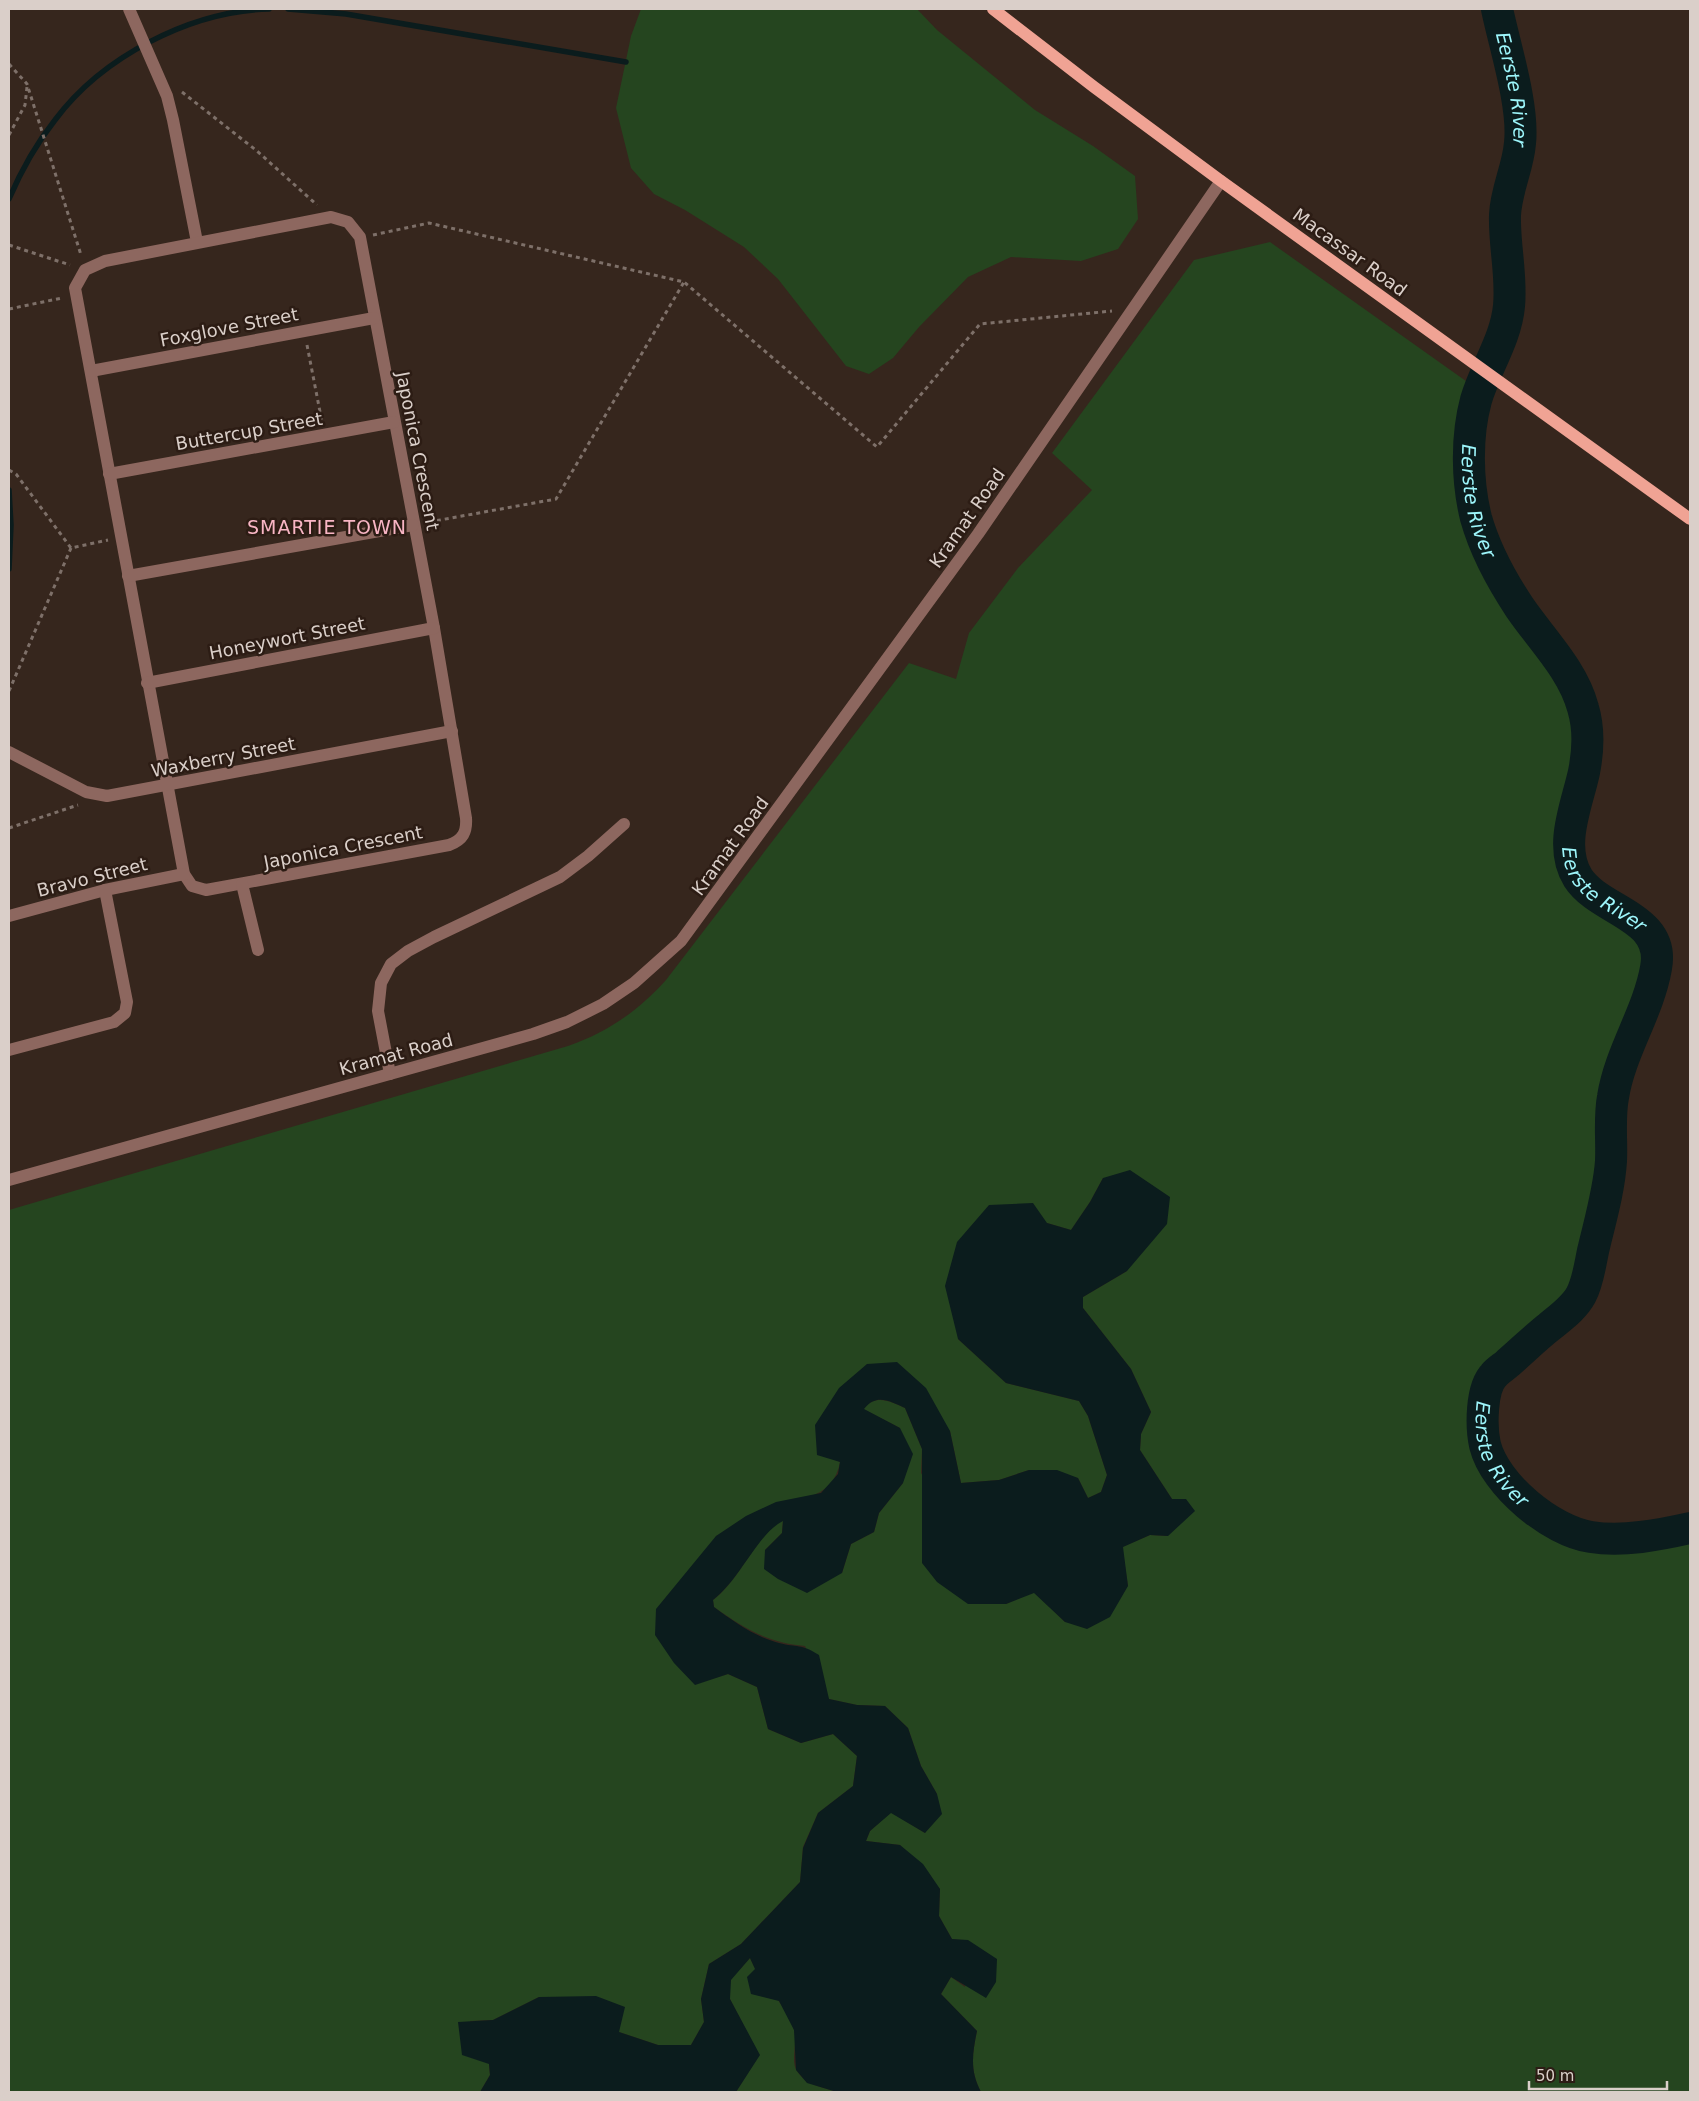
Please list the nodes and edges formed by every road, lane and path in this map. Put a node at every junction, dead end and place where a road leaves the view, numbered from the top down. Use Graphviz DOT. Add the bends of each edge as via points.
graph roads {
  1 [pos="993,9"];
  2 [pos="130,12"];
  3 [pos="9,64"];
  4 [pos="27,84"];
  5 [pos="181,91"];
  6 [pos="9,135"];
  7 [pos="1221,181"];
  8 [pos="331,217"];
  9 [pos="360,237"];
  10 [pos="197,242"];
  11 [pos="9,245"];
  12 [pos="85,270"];
  13 [pos="684,282"];
  14 [pos="75,295"];
  15 [pos="9,309"];
  16 [pos="1133,309"];
  17 [pos="374,318"];
  18 [pos="304,331"];
  19 [pos="91,371"];
  20 [pos="394,422"];
  21 [pos="325,435"];
  22 [pos="9,470"];
  23 [pos="109,474"];
  24 [pos="1690,519"];
  25 [pos="414,525"];
  26 [pos="120,537"];
  27 [pos="71,548"];
  28 [pos="128,576"];
  29 [pos="434,628"];
  30 [pos="147,683"];
  31 [pos="9,691"];
  32 [pos="452,731"];
  33 [pos="9,752"];
  34 [pos="166,786"];
  35 [pos="99,796"];
  36 [pos="624,824"];
  37 [pos="9,828"];
  38 [pos="184,874"];
  39 [pos="242,884"];
  40 [pos="105,890"];
  41 [pos="9,916"];
  42 [pos="258,950"];
  43 [pos="9,1050"];
  44 [pos="390,1074"];
  45 [pos="9,1180"];
  1 -- 7 [label="main road, Macassar Road"];
  2 -- 10 [label="street" via="158,73 173,120"];
  3 -- 4 [label="path"];
  4 -- 6 [label="path" via="25,105"];
  4 -- 12 [label="path"];
  5 -- 8 [label="path"];
  7 -- 16 [label="street, Kramat Road"];
  7 -- 24 [label="main road, Macassar Road"];
  8 -- 9 [label="street" via="348,222"];
  8 -- 10 [label="street"];
  9 -- 13 [label="path" via="429,223"];
  9 -- 17 [label="street, Japonica Crescent"];
  10 -- 12 [label="street" via="105,261"];
  11 -- 12 [label="path"];
  12 -- 14 [label="street" via="77,281"];
  13 -- 16 [label="path" via="878,447 980,324"];
  13 -- 25 [label="path" via="556,498"];
  14 -- 15 [label="path"];
  14 -- 19 [label="street"];
  16 -- 44 [label="street, Kramat Road" via="978,534 681,941 634,983 604,1004 567,1022"];
  17 -- 18 [label="street, Foxglove Street"];
  17 -- 20 [label="street, Japonica Crescent"];
  18 -- 19 [label="street, Foxglove Street"];
  18 -- 21 [label="path"];
  19 -- 23 [label="street"];
  20 -- 21 [label="street, Buttercup Street"];
  20 -- 25 [label="street, Japonica Crescent"];
  21 -- 23 [label="street, Buttercup Street"];
  22 -- 27 [label="path" via="16,474"];
  23 -- 26 [label="street"];
  25 -- 28 [label="street"];
  25 -- 29 [label="street, Japonica Crescent"];
  26 -- 27 [label="path"];
  26 -- 28 [label="street"];
  27 -- 31 [label="path"];
  28 -- 30 [label="street"];
  29 -- 30 [label="street, Honeywort Street"];
  29 -- 32 [label="street, Japonica Crescent"];
  30 -- 34 [label="street"];
  32 -- 34 [label="street, Waxberry Street"];
  32 -- 39 [label="street, Japonica Crescent" via="466,824 464,835 458,841 449,846"];
  33 -- 35 [label="street"];
  34 -- 35 [label="street, Waxberry Street"];
  34 -- 38 [label="street"];
  35 -- 37 [label="path" via="60,813"];
  36 -- 44 [label="street" via="560,877 434,937 391,964 381,983 378,1011"];
  38 -- 39 [label="street, Japonica Crescent" via="190,884 202,890"];
  38 -- 40 [label="street, Bravo Street"];
  39 -- 42 [label="street"];
  40 -- 41 [label="street, Bravo Street"];
  40 -- 43 [label="street" via="127,1002 125,1013 114,1022"];
  44 -- 45 [label="street, Kramat Road"];
}
